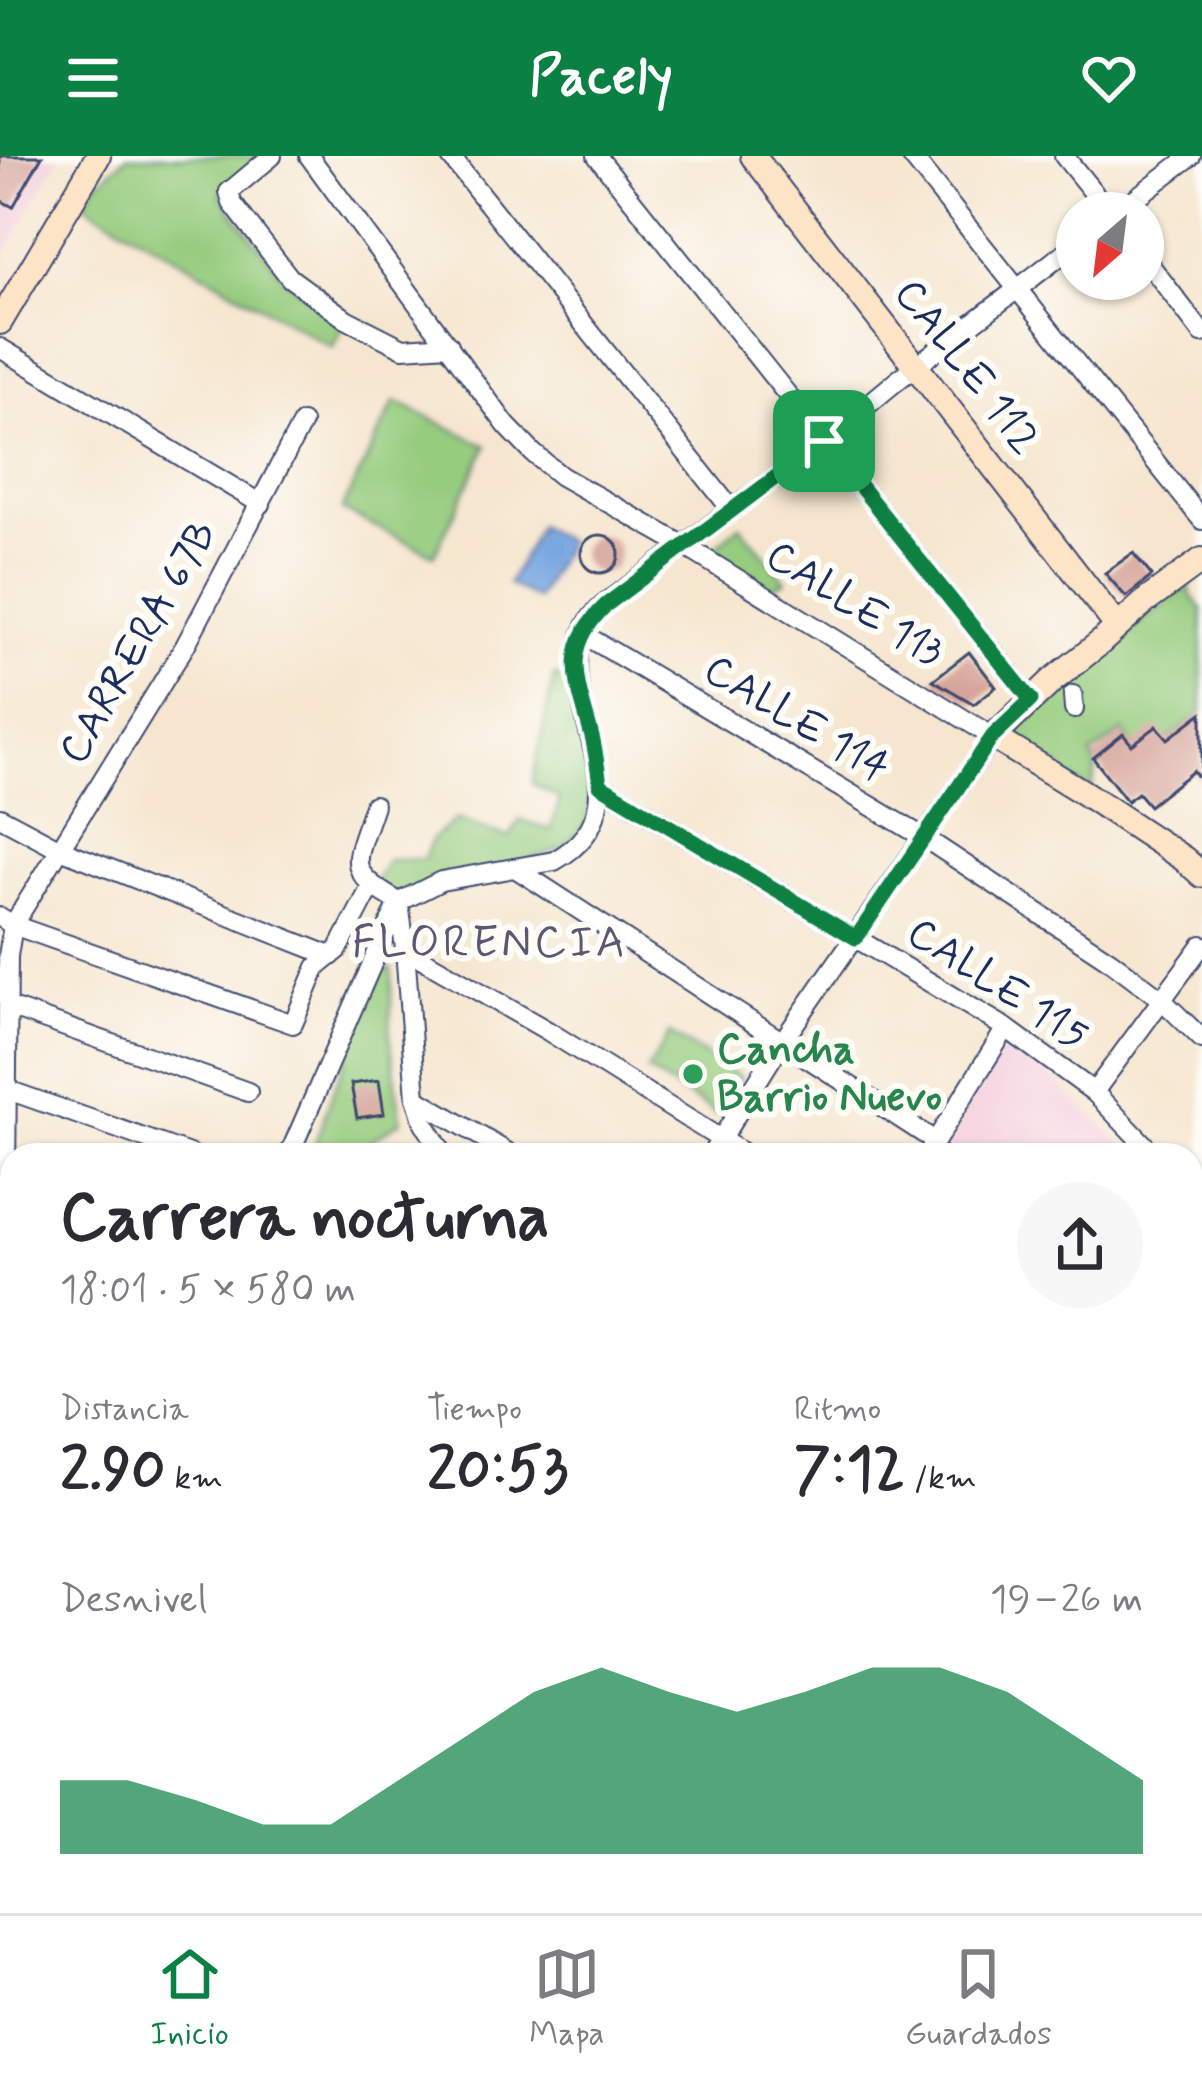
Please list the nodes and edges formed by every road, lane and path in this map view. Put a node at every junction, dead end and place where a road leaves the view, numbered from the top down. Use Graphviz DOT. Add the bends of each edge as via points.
graph roads {
  1 [pos="272,156"];
  2 [pos="309,156"];
  3 [pos="450,156"];
  4 [pos="597,156"];
  5 [pos="753,156"];
  6 [pos="911,156"];
  7 [pos="1064,156"];
  8 [pos="1191,156"];
  9 [pos="98,157"];
  10 [pos="1095,192"];
  11 [pos="1142,192"];
  12 [pos="1056,259"];
  13 [pos="1164,283"];
  14 [pos="1017,289"];
  15 [pos="0,322"];
  16 [pos="1202,333"];
  17 [pos="449,345"];
  18 [pos="0,348"];
  19 [pos="915,366"];
  20 [pos="302,423"];
  21 [pos="824,441"];
  22 [pos="261,504"];
  23 [pos="731,508"];
  24 [pos="1202,520"];
  25 [pos="683,544"];
  26 [pos="1202,560"];
  27 [pos="1117,626"];
  28 [pos="583,634"];
  29 [pos="1031,700"];
  30 [pos="993,736"];
  31 [pos="600,785"];
  32 [pos="374,805"];
  33 [pos="0,817"];
  34 [pos="922,837"];
  35 [pos="60,849"];
  36 [pos="515,868"];
  37 [pos="1202,874"];
  38 [pos="365,881"];
  39 [pos="399,902"];
  40 [pos="7,921"];
  41 [pos="856,938"];
  42 [pos="1202,945"];
  43 [pos="405,949"];
  44 [pos="331,956"];
  45 [pos="1161,999"];
  46 [pos="9,1007"];
  47 [pos="1006,1028"];
  48 [pos="1202,1040"];
  49 [pos="782,1042"];
  50 [pos="8,1090"];
  51 [pos="248,1092"];
  52 [pos="1094,1092"];
  53 [pos="416,1098"];
  54 [pos="9,1143"];
  55 [pos="158,1143"];
  56 [pos="294,1143"];
  57 [pos="436,1143"];
  58 [pos="492,1143"];
  59 [pos="709,1143"];
  60 [pos="718,1143"];
  61 [pos="924,1143"];
  62 [pos="934,1143"];
  63 [pos="1143,1143"];
  1 -- 17 [label="street" via="229,191 290,278 403,348"];
  2 -- 17 [label="street, CALLE 113"];
  3 -- 23 [label="street"];
  4 -- 21 [label="street"];
  5 -- 19 [label="street, CALLE 112"];
  6 -- 14 [label="street"];
  7 -- 10 [label="street"];
  8 -- 11 [label="street"];
  9 -- 15 [label="street"];
  12 -- 14 [label="street"];
  13 -- 16 [label="street"];
  14 -- 19 [label="street"];
  14 -- 24 [label="street"];
  17 -- 25 [label="street, CALLE 113" via="533,454"];
  18 -- 22 [label="street"];
  19 -- 21 [label="street"];
  19 -- 27 [label="street, CALLE 112"];
  20 -- 22 [label="street, CARRERA 67B"];
  21 -- 23 [label="street"];
  21 -- 29 [label="street"];
  22 -- 35 [label="street, CARRERA 67B"];
  23 -- 25 [label="street"];
  25 -- 28 [label="street" via="606,605"];
  25 -- 30 [label="street, CALLE 113"];
  26 -- 27 [label="street"];
  27 -- 29 [label="street"];
  28 -- 31 [label="street" via="578,684"];
  28 -- 34 [label="street, CALLE 114"];
  29 -- 30 [label="street"];
  30 -- 34 [label="street"];
  30 -- 37 [label="street, CALLE 113"];
  31 -- 36 [label="street" via="587,833 571,852"];
  31 -- 41 [label="street, CALLE 115"];
  32 -- 38 [label="street" via="356,859"];
  33 -- 35 [label="street"];
  34 -- 41 [label="street"];
  34 -- 45 [label="street, CALLE 114"];
  35 -- 40 [label="street, CARRERA 67B"];
  35 -- 44 [label="street"];
  36 -- 39 [label="street" via="441,881"];
  36 -- 49 [label="street"];
  38 -- 39 [label="street"];
  38 -- 44 [label="street"];
  39 -- 43 [label="street"];
  39 -- 56 [label="street"];
  40 -- 44 [label="street" via="293,1024 317,967"];
  40 -- 46 [label="street, CARRERA 67B"];
  41 -- 47 [label="street, CALLE 115"];
  41 -- 49 [label="street"];
  42 -- 45 [label="street"];
  43 -- 53 [label="street"];
  43 -- 59 [label="street" via="548,1031"];
  45 -- 48 [label="street, CALLE 114"];
  45 -- 52 [label="street"];
  46 -- 50 [label="street, CARRERA 67B"];
  46 -- 51 [label="street"];
  47 -- 52 [label="street, CALLE 115"];
  47 -- 62 [label="street"];
  49 -- 60 [label="street"];
  49 -- 61 [label="street"];
  50 -- 54 [label="street, CARRERA 67B"];
  50 -- 55 [label="street"];
  52 -- 63 [label="street, CALLE 115"];
  53 -- 57 [label="street"];
  53 -- 58 [label="street"];
}
